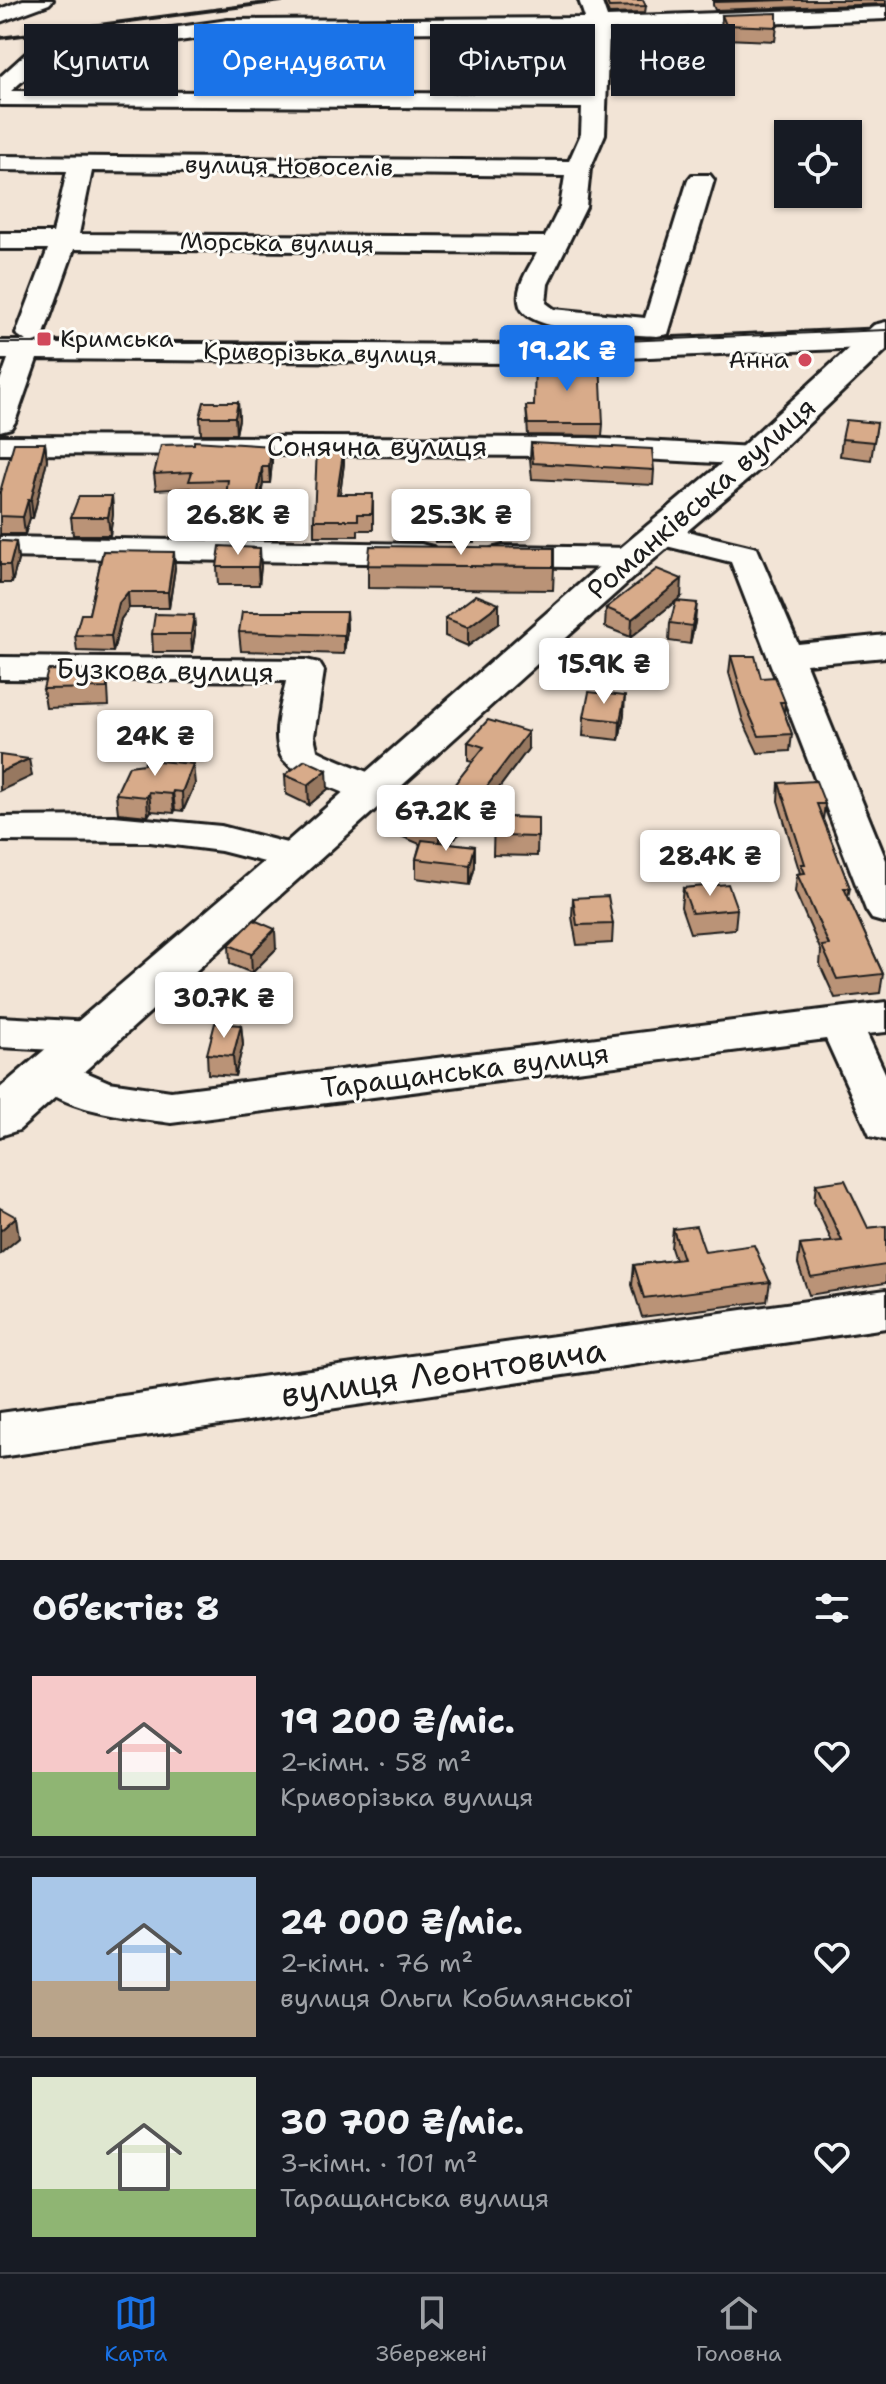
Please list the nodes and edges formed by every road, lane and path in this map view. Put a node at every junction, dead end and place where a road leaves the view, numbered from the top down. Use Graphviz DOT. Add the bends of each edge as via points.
graph roads {
  1 [pos="42,0"];
  2 [pos="723,10"];
  3 [pos="594,12"];
  4 [pos="886,13"];
  5 [pos="0,16"];
  6 [pos="5,79"];
  7 [pos="0,98"];
  8 [pos="596,101"];
  9 [pos="0,163"];
  10 [pos="81,164"];
  11 [pos="578,169"];
  12 [pos="701,180"];
  13 [pos="0,241"];
  14 [pos="64,241"];
  15 [pos="553,245"];
  16 [pos="548,317"];
  17 [pos="658,328"];
  18 [pos="0,333"];
  19 [pos="881,338"];
  20 [pos="19,344"];
  21 [pos="0,422"];
  22 [pos="0,445"];
  23 [pos="753,456"];
  24 [pos="647,546"];
  25 [pos="0,547"];
  26 [pos="886,646"];
  27 [pos="785,656"];
  28 [pos="0,668"];
  29 [pos="375,789"];
  30 [pos="0,829"];
  31 [pos="296,858"];
  32 [pos="886,910"];
  33 [pos="886,1017"];
  34 [pos="840,1023"];
  35 [pos="0,1032"];
  36 [pos="91,1037"];
  37 [pos="51,1073"];
  38 [pos="0,1117"];
  39 [pos="886,1124"];
  40 [pos="886,1309"];
  41 [pos="0,1435"];
  1 -- 5 [label="street"];
  2 -- 3 [label="street"];
  2 -- 4 [label="street"];
  3 -- 6 [label="street" via="228,27 39,54"];
  3 -- 8 [label="street"];
  7 -- 8 [label="street"];
  8 -- 11 [label="street" via="593,134"];
  9 -- 10 [label="street, вулиця Новоселів"];
  10 -- 11 [label="street, вулиця Новоселів"];
  10 -- 14 [label="street"];
  11 -- 15 [label="street" via="573,207"];
  12 -- 17 [label="street"];
  13 -- 14 [label="street, Морська вулиця"];
  14 -- 15 [label="street, Морська вулиця"];
  14 -- 20 [label="street"];
  15 -- 16 [label="street" via="534,284 532,303"];
  16 -- 17 [label="street"];
  16 -- 20 [label="street" via="478,337"];
  17 -- 19 [label="street"];
  18 -- 20 [label="street"];
  19 -- 20 [label="street, Криворізька вулиця" via="509,354"];
  19 -- 23 [label="main road, Романківська вулиця"];
  20 -- 21 [label="street"];
  22 -- 23 [label="street, Сонячна вулиця" via="588,447"];
  23 -- 24 [label="main road, Романківська вулиця"];
  24 -- 25 [label="street" via="466,555"];
  24 -- 27 [label="street" via="745,555"];
  24 -- 29 [label="main road, Романківська вулиця"];
  26 -- 27 [label="street"];
  27 -- 32 [label="street"];
  28 -- 29 [label="street, Бузкова вулиця" via="306,671 295,736 300,756"];
  29 -- 31 [label="main road, Романківська вулиця"];
  30 -- 31 [label="street" via="138,827 211,835"];
  31 -- 36 [label="main road, Романківська вулиця"];
  33 -- 34 [label="street, Таращанська вулиця"];
  34 -- 37 [label="street, Таращанська вулиця" via="171,1107 100,1097"];
  34 -- 39 [label="street"];
  35 -- 36 [label="street"];
  36 -- 37 [label="main road, Романківська вулиця"];
  37 -- 38 [label="main road, Романківська вулиця"];
  40 -- 41 [label="street, вулиця Леонтовича"];
}
